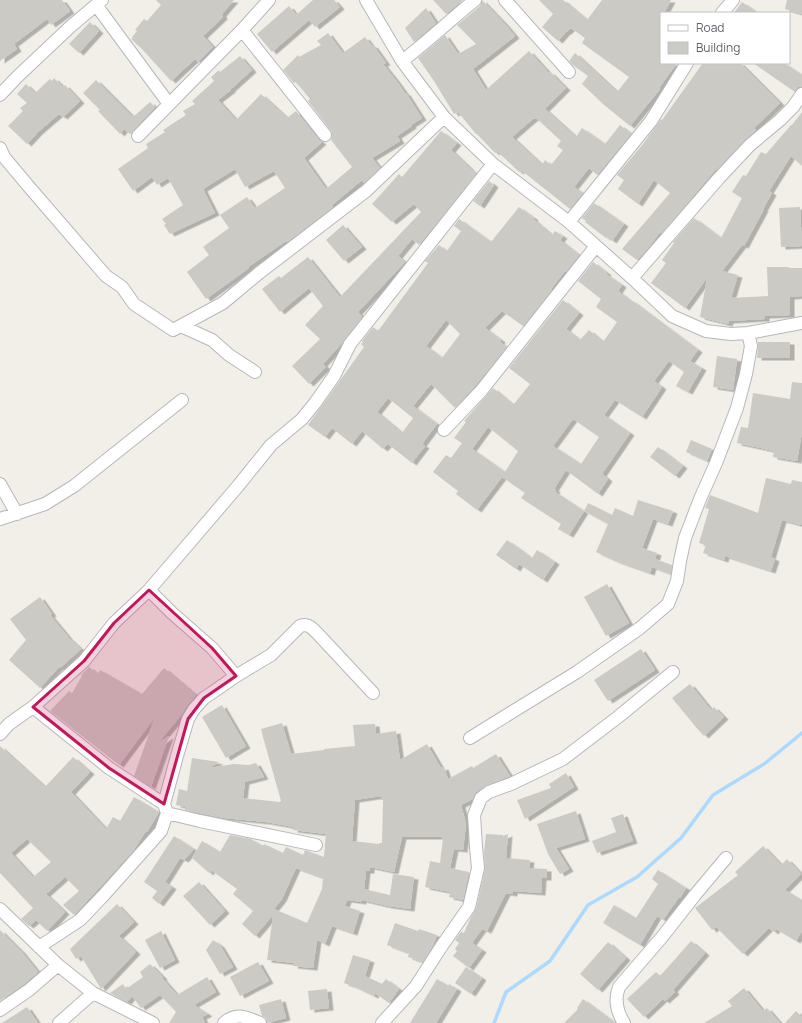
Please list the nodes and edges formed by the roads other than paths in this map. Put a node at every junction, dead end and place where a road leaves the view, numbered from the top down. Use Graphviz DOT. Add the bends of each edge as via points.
graph roads {
  1 [pos="269,0"];
  2 [pos="366,0"];
  3 [pos="475,0"];
  4 [pos="505,0"];
  5 [pos="733,0"];
  6 [pos="99,2"];
  7 [pos="723,12"];
  8 [pos="242,30"];
  9 [pos="402,61"];
  10 [pos="686,64"];
  11 [pos="570,72"];
  12 [pos="802,94"];
  13 [pos="0,95"];
  14 [pos="168,104"];
  15 [pos="444,117"];
  16 [pos="325,135"];
  17 [pos="138,136"];
  18 [pos="0,148"];
  19 [pos="493,164"];
  20 [pos="569,222"];
  21 [pos="596,246"];
  22 [pos="632,278"];
  23 [pos="802,323"];
  24 [pos="181,326"];
  25 [pos="748,333"];
  26 [pos="255,372"];
  27 [pos="182,400"];
  28 [pos="444,430"];
  29 [pos="0,484"];
  30 [pos="17,514"];
  31 [pos="0,519"];
  32 [pos="148,590"];
  33 [pos="673,672"];
  34 [pos="236,676"];
  35 [pos="373,693"];
  36 [pos="33,707"];
  37 [pos="0,734"];
  38 [pos="470,738"];
  39 [pos="166,808"];
  40 [pos="316,845"];
  41 [pos="726,858"];
  42 [pos="0,909"];
  43 [pos="39,947"];
  44 [pos="58,965"];
  45 [pos="93,994"];
  46 [pos="0,1010"];
  47 [pos="59,1023"];
  48 [pos="153,1023"];
  49 [pos="224,1023"];
  50 [pos="260,1023"];
  51 [pos="382,1023"];
  52 [pos="624,1023"];
  1 -- 8 [label="street"];
  2 -- 9 [label="street"];
  3 -- 9 [label="street"];
  4 -- 11 [label="street"];
  5 -- 7 [label="street"];
  6 -- 13 [label="street"];
  6 -- 14 [label="street"];
  8 -- 14 [label="street"];
  8 -- 16 [label="street"];
  9 -- 15 [label="street"];
  10 -- 20 [label="street" via="651,121"];
  12 -- 22 [label="street" via="793,107 750,145 719,178"];
  14 -- 17 [label="street"];
  15 -- 19 [label="street"];
  15 -- 24 [label="street" via="366,191 222,303"];
  18 -- 24 [label="street" via="4,157 80,246 106,276 122,287 134,304 173,330"];
  19 -- 20 [label="street"];
  19 -- 32 [label="street" via="350,344 334,376 315,404 302,419 271,445"];
  20 -- 21 [label="street"];
  21 -- 22 [label="street"];
  21 -- 28 [label="street" via="481,391"];
  22 -- 25 [label="street" via="672,316 706,331"];
  23 -- 25 [label="street"];
  24 -- 26 [label="street" via="212,340"];
  25 -- 38 [label="street" via="751,346 737,408 685,538 677,581 668,604 640,628 577,672"];
  27 -- 30 [label="street" via="74,486 45,504"];
  29 -- 30 [label="street"];
  30 -- 31 [label="street"];
  32 -- 34 [label="street" via="212,648"];
  32 -- 36 [label="street" via="114,623 84,661"];
  33 -- 51 [label="street" via="563,759 481,798 474,815 478,868 469,907 416,986"];
  34 -- 35 [label="street" via="270,655 300,626 308,625"];
  34 -- 39 [label="street" via="204,698 188,719"];
  36 -- 37 [label="street"];
  36 -- 39 [label="street" via="109,768"];
  39 -- 40 [label="street" via="208,822"];
  39 -- 43 [label="street" via="161,831 102,897 80,920"];
  41 -- 52 [label="street" via="619,987 616,1001"];
  42 -- 43 [label="street"];
  43 -- 44 [label="street"];
  44 -- 45 [label="street"];
  44 -- 46 [label="street"];
  45 -- 47 [label="street"];
  45 -- 48 [label="street"];
  49 -- 50 [label="street" via="245,1016"];
}
